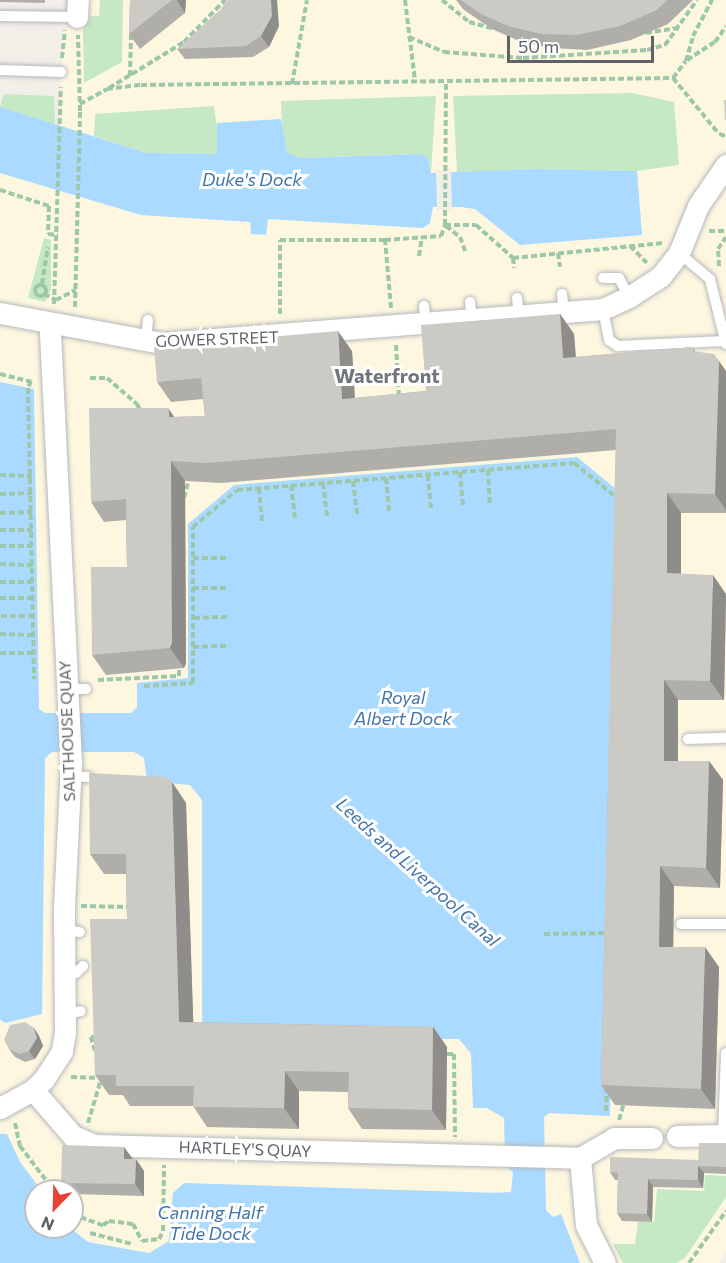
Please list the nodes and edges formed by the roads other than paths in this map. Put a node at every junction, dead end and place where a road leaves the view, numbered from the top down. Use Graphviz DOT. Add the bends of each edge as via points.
graph roads {
  1 [pos="0,16"];
  2 [pos="78,17"];
  3 [pos="0,70"];
  4 [pos="61,72"];
  5 [pos="726,165"];
  6 [pos="673,248"];
  7 [pos="603,278"];
  8 [pos="616,303"];
  9 [pos="0,313"];
  10 [pos="52,317"];
  11 [pos="148,320"];
  12 [pos="146,342"];
  13 [pos="725,343"];
  14 [pos="726,738"];
  15 [pos="688,739"];
  16 [pos="681,924"];
  17 [pos="726,924"];
  18 [pos="726,1053"];
  19 [pos="33,1090"];
  20 [pos="8,1115"];
  21 [pos="677,1136"];
  22 [pos="723,1136"];
  23 [pos="652,1138"];
  24 [pos="575,1157"];
  25 [pos="605,1263"];
  1 -- 2 [label="lane"];
  3 -- 4 [label="lane"];
  5 -- 6 [label="street"];
  6 -- 8 [label="street" via="660,276"];
  6 -- 13 [label="lane" via="710,279"];
  7 -- 8 [label="lane" via="622,274"];
  8 -- 12 [label="street, GOWER STREET" via="563,303"];
  8 -- 13 [label="lane" via="609,340 618,346"];
  9 -- 10 [label="street, GOWER STREET"];
  10 -- 12 [label="street, GOWER STREET"];
  10 -- 19 [label="street, SALTHOUSE QUAY" via="63,636 80,691 72,931 76,973 73,1013 62,1051"];
  11 -- 12 [label="lane"];
  14 -- 15 [label="lane"];
  16 -- 17 [label="lane"];
  18 -- 22 [label="lane"];
  19 -- 20 [label="street, SALTHOUSE QUAY"];
  19 -- 24 [label="street, HARTLEY'S QUAY" via="73,1136 94,1145"];
  21 -- 22 [label="street"];
  23 -- 24 [label="street" via="614,1138"];
  24 -- 25 [label="street" via="586,1225"];
}
